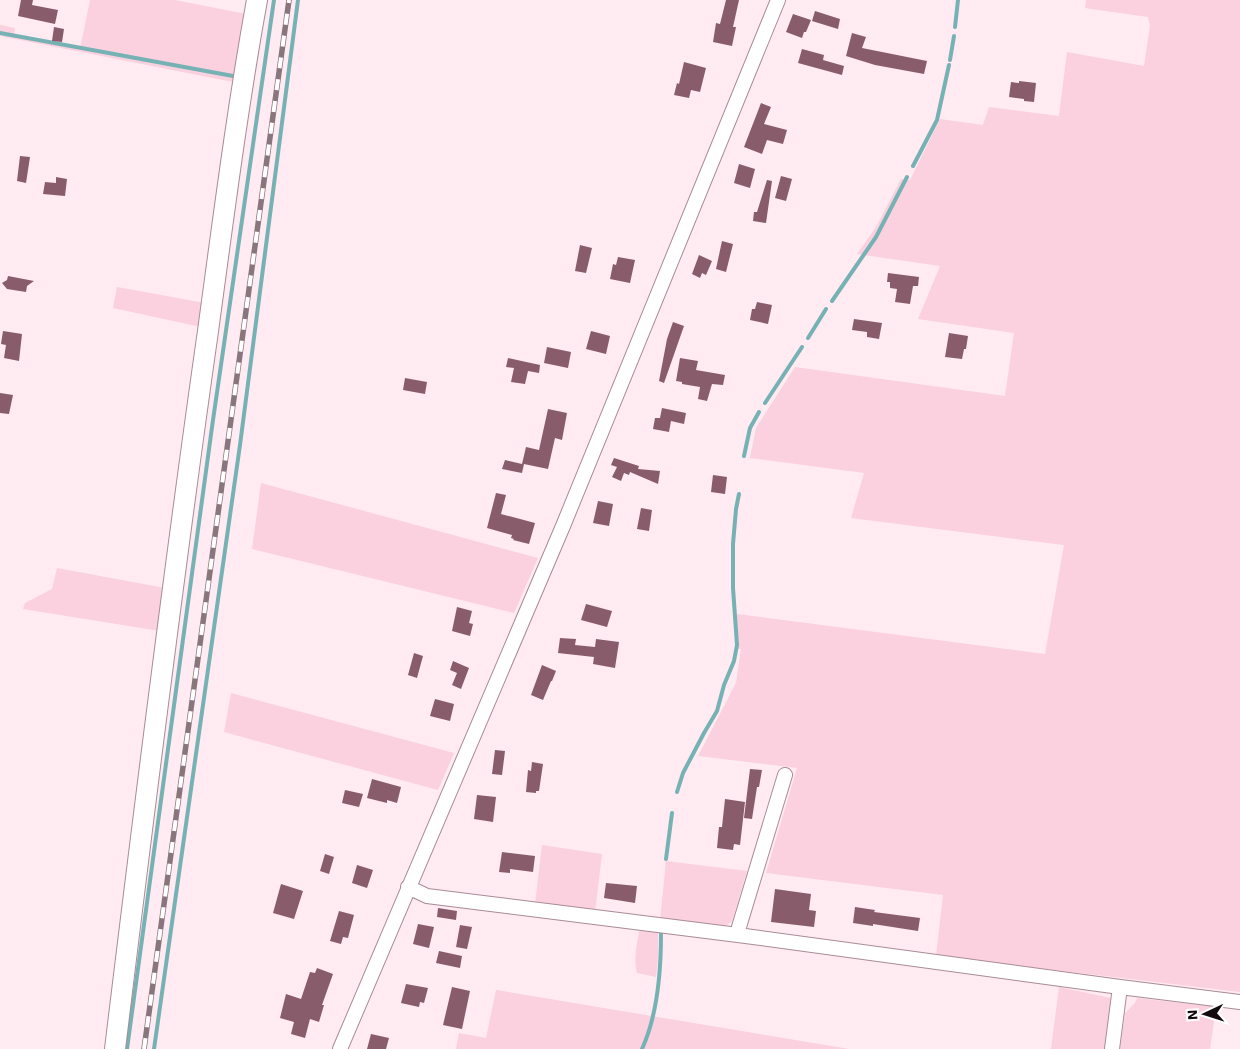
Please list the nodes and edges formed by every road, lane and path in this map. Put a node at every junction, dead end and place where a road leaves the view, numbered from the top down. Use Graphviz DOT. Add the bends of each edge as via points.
graph roads {
  1 [pos="257,0"];
  2 [pos="778,0"];
  3 [pos="785,775"];
  4 [pos="408,888"];
  5 [pos="738,936"];
  6 [pos="1120,987"];
  7 [pos="1240,1002"];
  8 [pos="116,1049"];
  9 [pos="340,1049"];
  10 [pos="1112,1049"];
  1 -- 8 [label="street" via="241,95 158,698"];
  2 -- 4 [label="street" via="563,526"];
  3 -- 5 [label="street"];
  4 -- 5 [label="street" via="427,896"];
  4 -- 9 [label="street"];
  5 -- 6 [label="street"];
  6 -- 7 [label="street"];
  6 -- 10 [label="street"];
}
